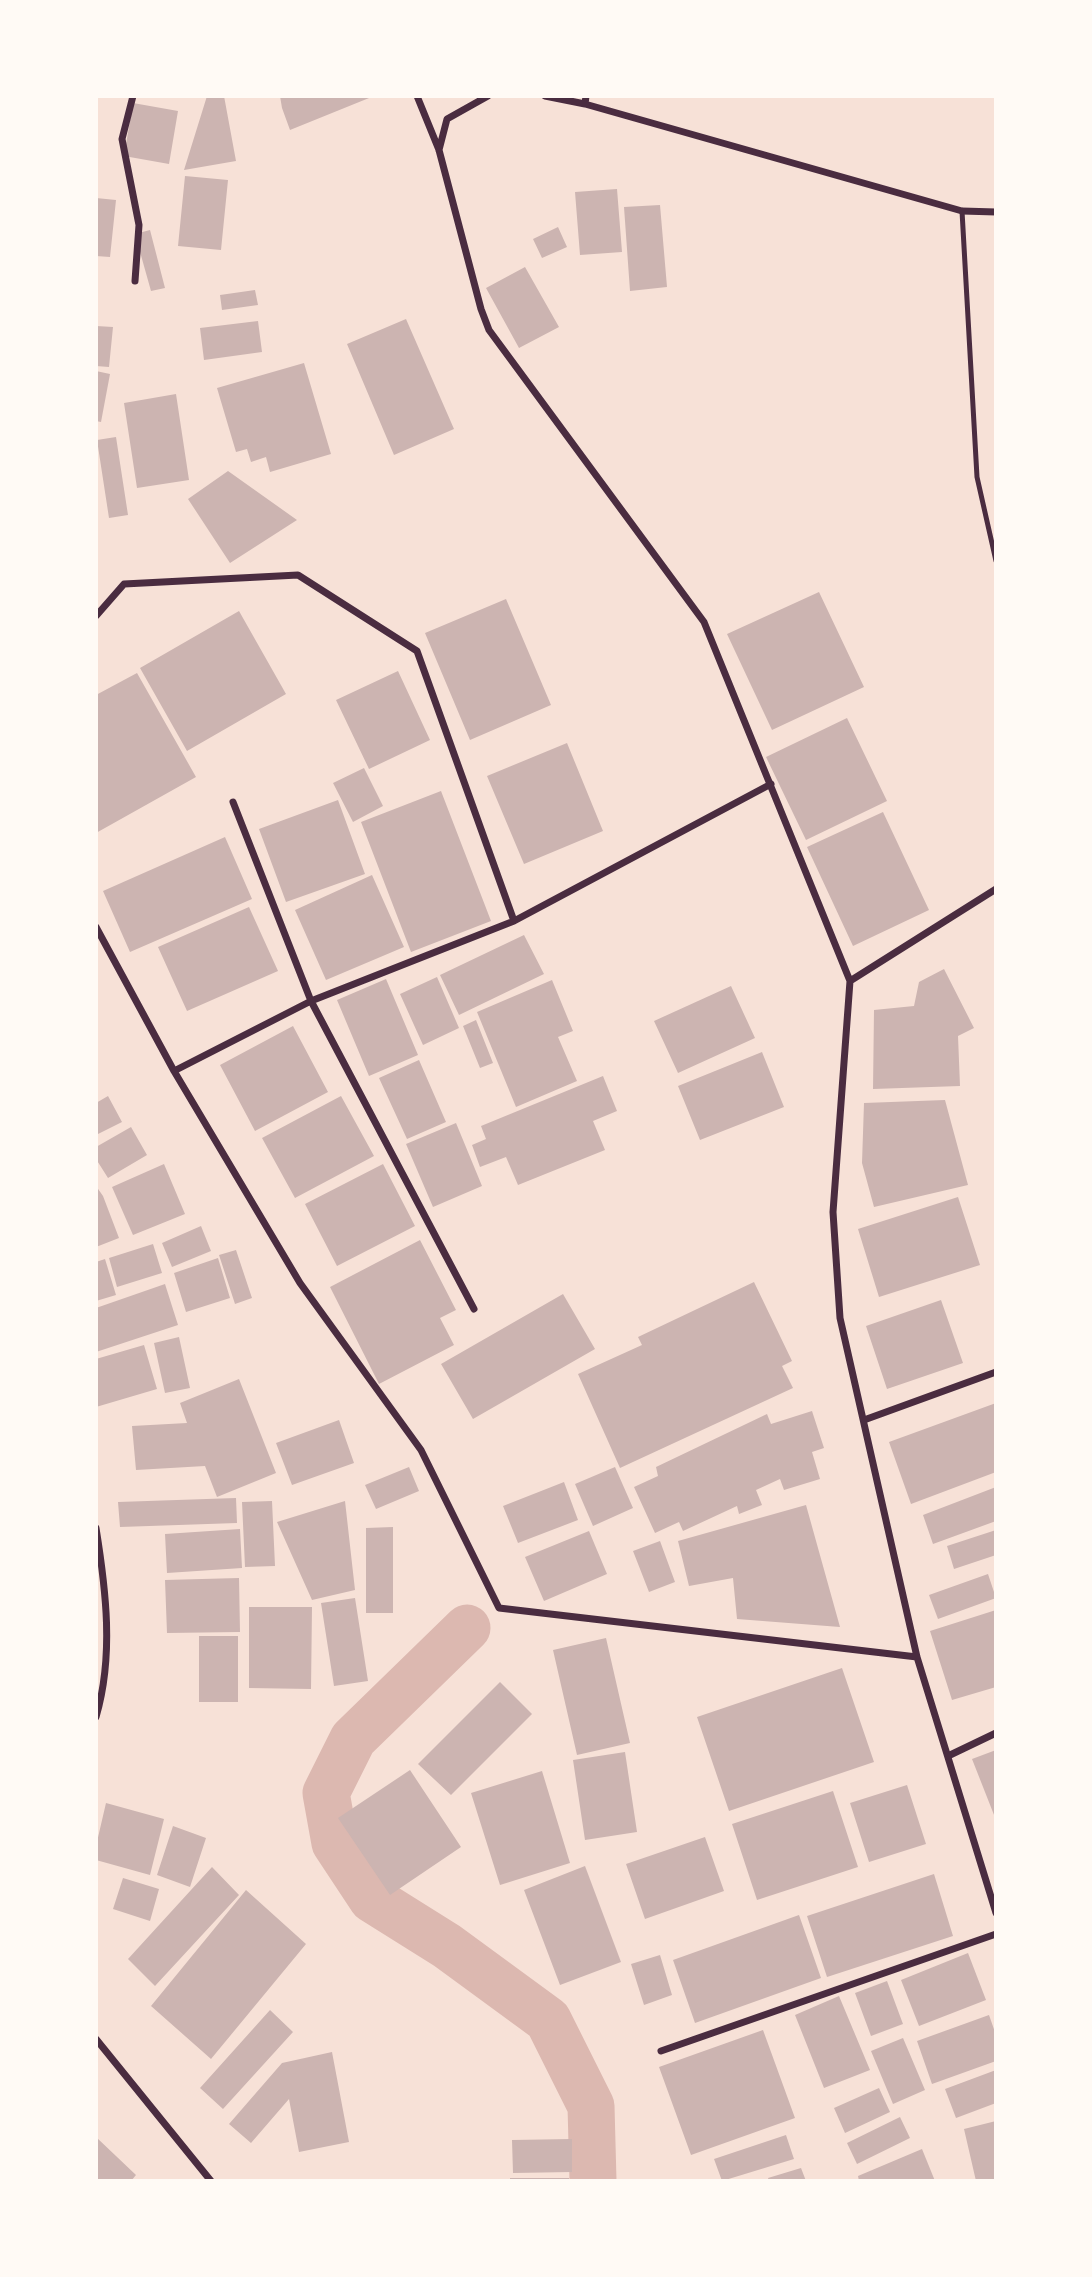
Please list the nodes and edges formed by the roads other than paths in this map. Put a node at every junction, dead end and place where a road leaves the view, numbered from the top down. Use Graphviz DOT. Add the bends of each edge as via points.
graph roads {
  1 [pos="133,96"];
  2 [pos="417,96"];
  3 [pos="488,96"];
  4 [pos="545,96"];
  5 [pos="586,100"];
  6 [pos="439,150"];
  7 [pos="962,211"];
  8 [pos="996,212"];
  9 [pos="135,281"];
  10 [pos="996,561"];
  11 [pos="96,617"];
  12 [pos="771,784"];
  13 [pos="233,802"];
  14 [pos="996,890"];
  15 [pos="514,921"];
  16 [pos="96,927"];
  17 [pos="850,981"];
  18 [pos="311,1001"];
  19 [pos="174,1072"];
  20 [pos="474,1309"];
  21 [pos="996,1371"];
  22 [pos="864,1420"];
  23 [pos="96,1528"];
  24 [pos="917,1657"];
  25 [pos="96,1717"];
  26 [pos="996,1733"];
  27 [pos="948,1756"];
  28 [pos="996,1913"];
  29 [pos="996,1934"];
  30 [pos="96,2039"];
  31 [pos="661,2051"];
  32 [pos="211,2181"];
  1 -- 9 [label="street" via="122,139 139,225"];
  2 -- 6 [label="street"];
  3 -- 6 [label="street" via="447,119"];
  4 -- 5 [label="street"];
  5 -- 7 [label="street"];
  6 -- 12 [label="street" via="489,330 704,622"];
  7 -- 8 [label="street"];
  7 -- 10 [label="lane" via="977,477"];
  11 -- 15 [label="street" via="124,584 298,575 417,651"];
  12 -- 15 [label="street"];
  12 -- 17 [label="street"];
  13 -- 18 [label="street"];
  14 -- 17 [label="street"];
  15 -- 18 [label="street"];
  16 -- 19 [label="street"];
  17 -- 22 [label="street" via="833,1212 840,1318"];
  18 -- 19 [label="street"];
  18 -- 20 [label="street"];
  19 -- 24 [label="street" via="300,1283 421,1450 499,1608"];
  21 -- 22 [label="street"];
  22 -- 24 [label="street"];
  23 -- 25 [label="street" via="106,1592 104,1689"];
  24 -- 27 [label="street"];
  26 -- 27 [label="street"];
  27 -- 28 [label="street"];
  29 -- 31 [label="street"];
  30 -- 32 [label="street"];
}
